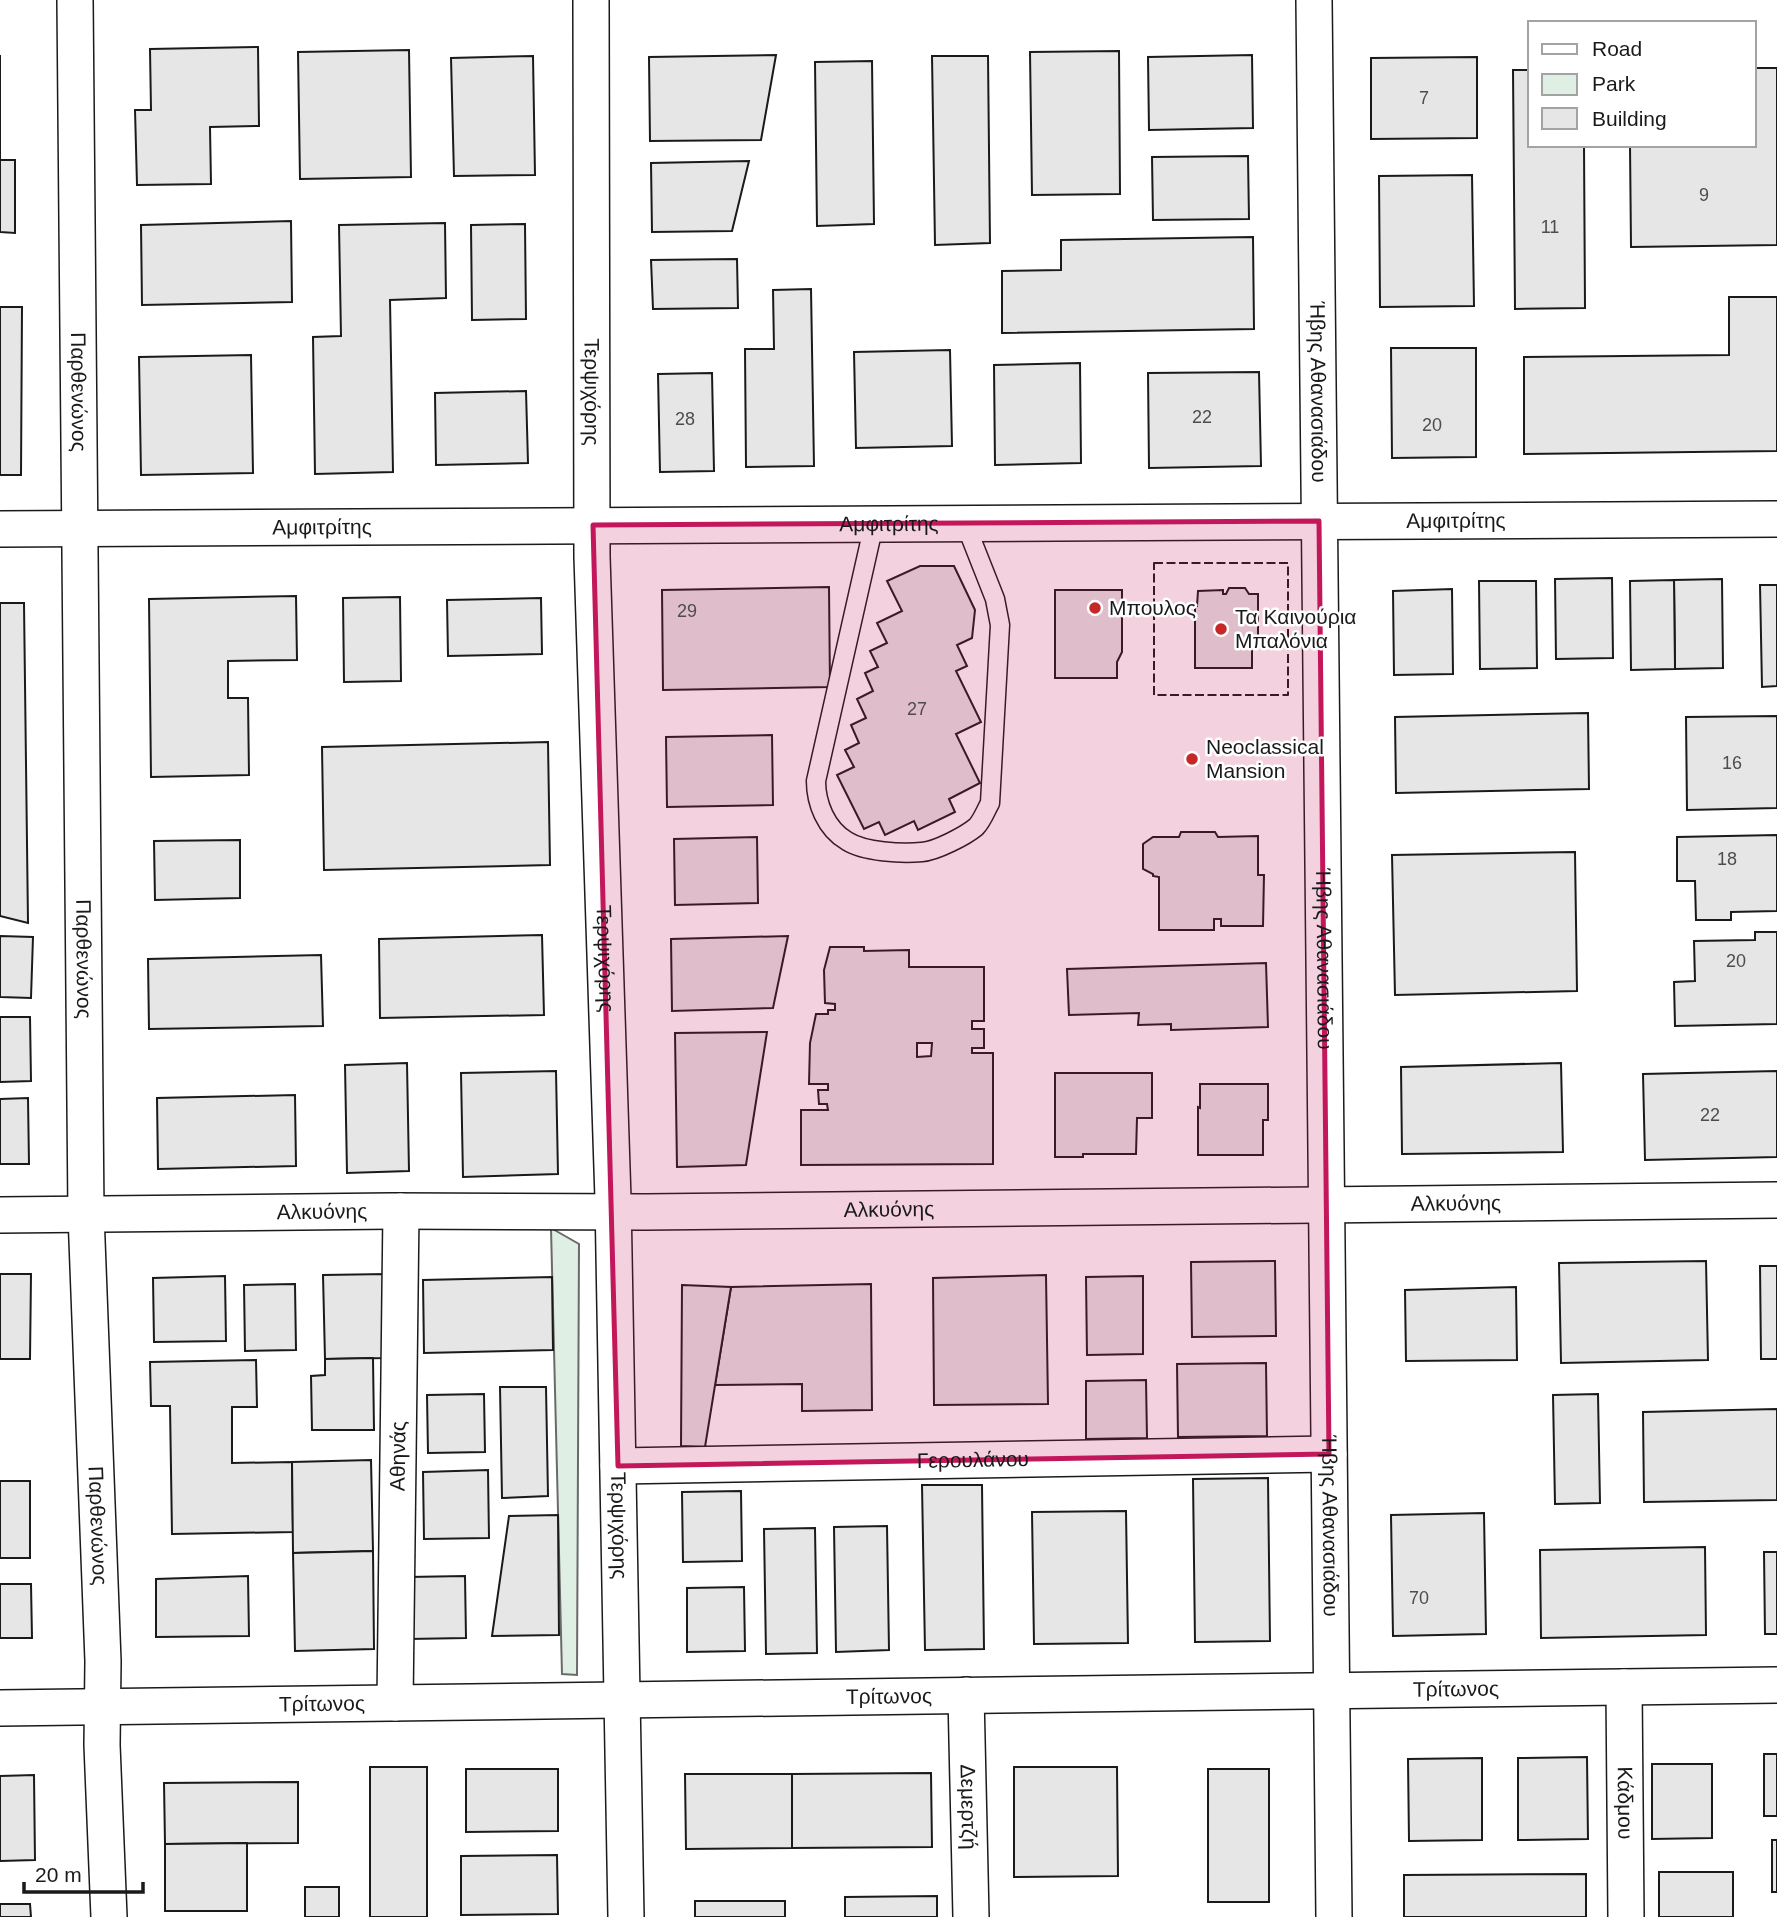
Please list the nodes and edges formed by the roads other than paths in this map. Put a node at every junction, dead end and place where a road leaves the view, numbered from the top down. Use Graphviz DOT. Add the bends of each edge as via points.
graph roads {
  1 [pos="75,0"];
  2 [pos="591,0"];
  3 [pos="1314,0"];
  4 [pos="1777,519"];
  5 [pos="1319,521"];
  6 [pos="965,523"];
  7 [pos="874,524"];
  8 [pos="593,525"];
  9 [pos="0,528"];
  10 [pos="80,528"];
  11 [pos="1777,1200"];
  12 [pos="1327,1204"];
  13 [pos="401,1211"];
  14 [pos="613,1212"];
  15 [pos="86,1214"];
  16 [pos="0,1215"];
  17 [pos="1329,1454"];
  18 [pos="618,1466"];
  19 [pos="1777,1685"];
  20 [pos="1624,1687"];
  21 [pos="1332,1690"];
  22 [pos="966,1695"];
  23 [pos="622,1700"];
  24 [pos="394,1703"];
  25 [pos="102,1707"];
  26 [pos="0,1708"];
  27 [pos="109,1917"];
  28 [pos="626,1917"];
  29 [pos="971,1917"];
  30 [pos="1334,1917"];
  31 [pos="1626,1917"];
  1 -- 10 [label="street, Παρθενώνος"];
  2 -- 8 [label="street, Τερψιχόρης"];
  3 -- 5 [label="street, Ήβης Αθανασιάδου"];
  4 -- 5 [label="street, Αμφιτρίτης"];
  5 -- 6 [label="street, Αμφιτρίτης"];
  5 -- 12 [label="street, Ήβης Αθανασιάδου"];
  6 -- 7 [label="street, Αμφιτρίτης"];
  6 -- 7 [label="lane" via="995,599 1000,625 990,803 977,826 924,852 880,851 847,841 816,801 816,781"];
  7 -- 8 [label="street, Αμφιτρίτης"];
  8 -- 10 [label="street, Αμφιτρίτης"];
  8 -- 14 [label="street, Τερψιχόρης"];
  9 -- 10 [label="street, Αμφιτρίτης"];
  10 -- 15 [label="street, Παρθενώνος"];
  11 -- 12 [label="street, Αλκυόνης"];
  12 -- 14 [label="street, Αλκυόνης"];
  12 -- 17 [label="street, Ήβης Αθανασιάδου"];
  13 -- 14 [label="street, Αλκυόνης"];
  13 -- 15 [label="street, Αλκυόνης"];
  13 -- 24 [label="street, Αθηνάς"];
  14 -- 18 [label="street, Τερψιχόρης"];
  15 -- 16 [label="street, Αλκυόνης"];
  15 -- 25 [label="street, Παρθενώνος"];
  17 -- 18 [label="street, Γερουλάνου"];
  17 -- 21 [label="street, Ήβης Αθανασιάδου"];
  18 -- 23 [label="street, Τερψιχόρης"];
  19 -- 20 [label="street, Τρίτωνος"];
  20 -- 21 [label="street, Τρίτωνος"];
  20 -- 31 [label="street, Κάδμου"];
  21 -- 22 [label="street, Τρίτωνος"];
  21 -- 30 [label="street, Ήβης Αθανασιάδου"];
  22 -- 23 [label="street, Τρίτωνος"];
  22 -- 29 [label="street, Δεμερτζή"];
  23 -- 24 [label="street, Τρίτωνος"];
  23 -- 28 [label="street, Τερψιχόρης"];
  24 -- 25 [label="street, Τρίτωνος"];
  25 -- 26 [label="street, Τρίτωνος"];
  25 -- 27 [label="street, Παρθενώνος"];
}
